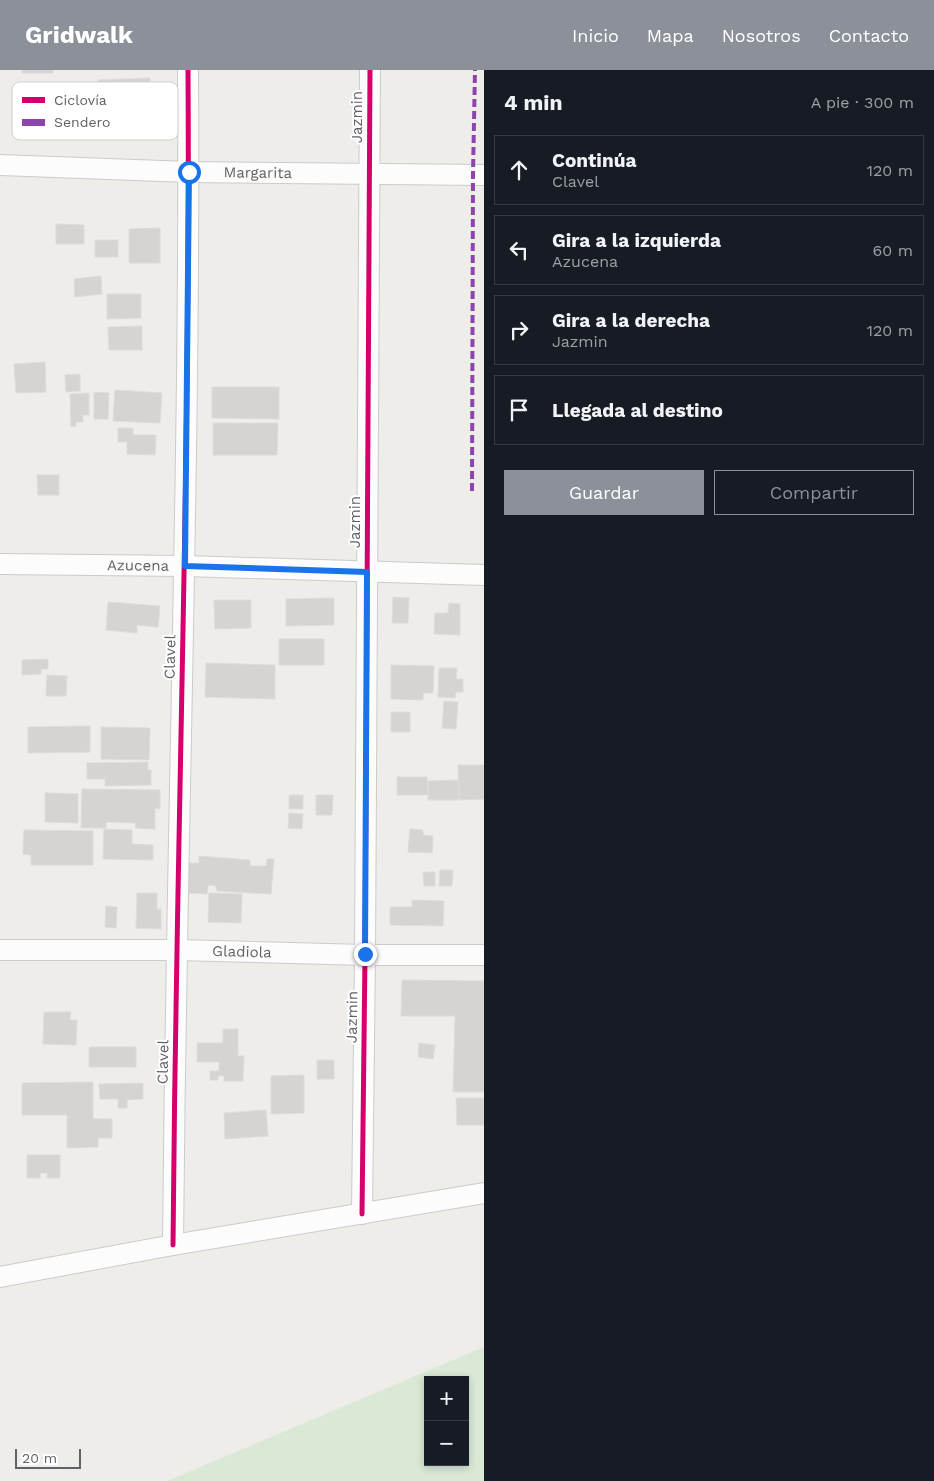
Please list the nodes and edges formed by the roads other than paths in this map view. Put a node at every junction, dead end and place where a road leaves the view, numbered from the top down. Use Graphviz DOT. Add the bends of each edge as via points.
graph roads {
  1 [pos="188,70"];
  2 [pos="370,70"];
  3 [pos="0,165"];
  4 [pos="189,172"];
  5 [pos="369,172"];
  6 [pos="484,174"];
  7 [pos="0,564"];
  8 [pos="185,566"];
  9 [pos="367,572"];
  10 [pos="484,575"];
  11 [pos="0,950"];
  12 [pos="177,950"];
  13 [pos="365,954"];
  14 [pos="484,955"];
  15 [pos="484,1193"];
  16 [pos="362,1214"];
  17 [pos="173,1245"];
  18 [pos="0,1277"];
  1 -- 4 [label="street, Clavel"];
  2 -- 5 [label="street, Jazmin"];
  3 -- 4 [label="street, Margarita"];
  4 -- 5 [label="street, Margarita"];
  4 -- 8 [label="street, Clavel"];
  5 -- 6 [label="street, Margarita"];
  5 -- 9 [label="street, Jazmin"];
  7 -- 8 [label="street, Azucena"];
  8 -- 9 [label="street, Azucena"];
  8 -- 12 [label="street, Clavel"];
  9 -- 10 [label="street, Azucena"];
  9 -- 13 [label="street, Jazmin"];
  11 -- 12 [label="street, Gladiola"];
  12 -- 13 [label="street, Gladiola"];
  12 -- 17 [label="street, Clavel"];
  13 -- 14 [label="street, Gladiola"];
  13 -- 16 [label="street, Jazmin"];
  15 -- 16 [label="street"];
  16 -- 17 [label="street"];
  17 -- 18 [label="street"];
}
